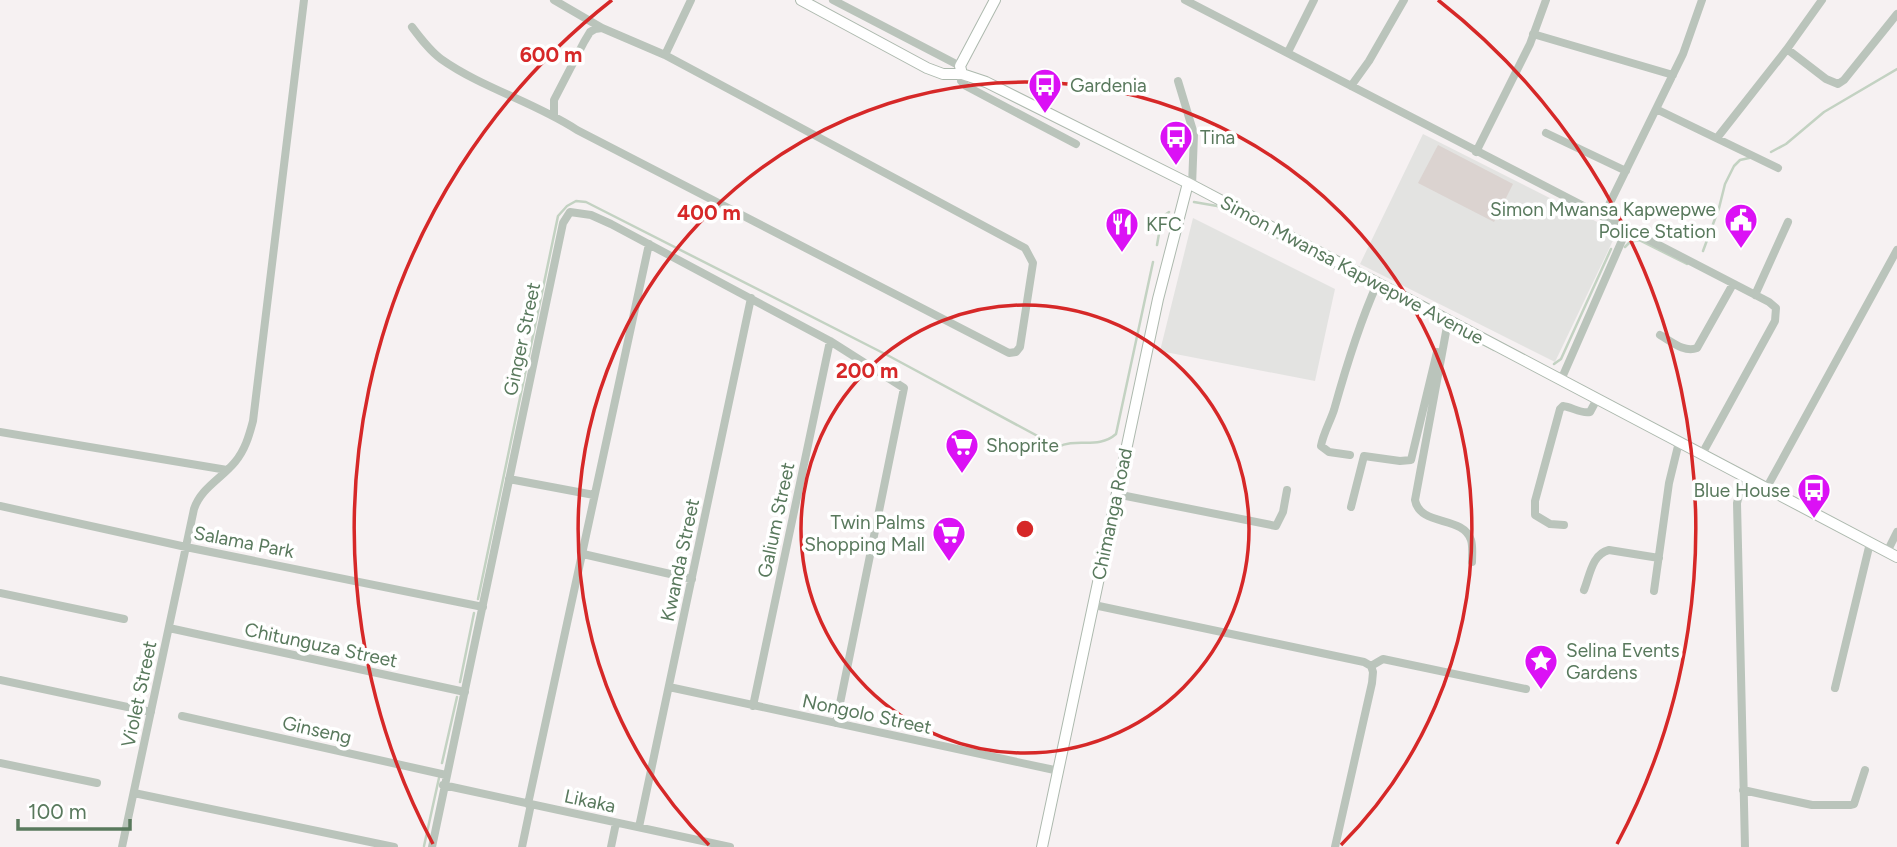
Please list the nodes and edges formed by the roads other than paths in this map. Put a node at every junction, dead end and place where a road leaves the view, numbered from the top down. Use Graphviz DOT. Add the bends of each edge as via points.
graph roads {
  1 [pos="304,0"];
  2 [pos="554,0"];
  3 [pos="691,0"];
  4 [pos="802,0"];
  5 [pos="833,0"];
  6 [pos="995,0"];
  7 [pos="1185,0"];
  8 [pos="1314,0"];
  9 [pos="1404,0"];
  10 [pos="1546,0"];
  11 [pos="1702,0"];
  12 [pos="1822,0"];
  13 [pos="1897,14"];
  14 [pos="412,27"];
  15 [pos="602,28"];
  16 [pos="1533,34"];
  17 [pos="1787,49"];
  18 [pos="1288,52"];
  19 [pos="665,55"];
  20 [pos="961,70"];
  21 [pos="1672,75"];
  22 [pos="1178,81"];
  23 [pos="1351,86"];
  24 [pos="1656,109"];
  25 [pos="554,115"];
  26 [pos="1546,133"];
  27 [pos="1717,138"];
  28 [pos="1076,144"];
  29 [pos="1476,152"];
  30 [pos="1778,168"];
  31 [pos="1626,171"];
  32 [pos="1190,184"];
  33 [pos="1603,217"];
  34 [pos="1788,222"];
  35 [pos="1627,229"];
  36 [pos="649,244"];
  37 [pos="1897,250"];
  38 [pos="1377,284"];
  39 [pos="1733,284"];
  40 [pos="1755,295"];
  41 [pos="751,298"];
  42 [pos="1448,321"];
  43 [pos="1660,335"];
  44 [pos="1445,338"];
  45 [pos="830,341"];
  46 [pos="1561,380"];
  47 [pos="1597,399"];
  48 [pos="0,432"];
  49 [pos="1679,442"];
  50 [pos="1702,454"];
  51 [pos="1350,455"];
  52 [pos="227,470"];
  53 [pos="1744,476"];
  54 [pos="509,479"];
  55 [pos="1766,489"];
  56 [pos="1287,490"];
  57 [pos="1116,494"];
  58 [pos="594,495"];
  59 [pos="0,506"];
  60 [pos="1351,507"];
  61 [pos="1564,525"];
  62 [pos="1897,532"];
  63 [pos="1870,543"];
  64 [pos="186,547"];
  65 [pos="583,554"];
  66 [pos="1892,554"];
  67 [pos="1659,558"];
  68 [pos="1472,562"];
  69 [pos="692,579"];
  70 [pos="1584,590"];
  71 [pos="1654,592"];
  72 [pos="0,593"];
  73 [pos="1094,605"];
  74 [pos="483,607"];
  75 [pos="124,619"];
  76 [pos="169,628"];
  77 [pos="1371,666"];
  78 [pos="0,680"];
  79 [pos="669,687"];
  80 [pos="1835,688"];
  81 [pos="1526,689"];
  82 [pos="465,692"];
  83 [pos="753,706"];
  84 [pos="151,712"];
  85 [pos="182,716"];
  86 [pos="836,723"];
  87 [pos="0,763"];
  88 [pos="1865,770"];
  89 [pos="1059,771"];
  90 [pos="446,775"];
  91 [pos="97,783"];
  92 [pos="443,785"];
  93 [pos="1743,790"];
  94 [pos="134,793"];
  95 [pos="530,804"];
  96 [pos="616,822"];
  97 [pos="639,827"];
  98 [pos="710,845"];
  99 [pos="122,847"];
  100 [pos="394,847"];
  101 [pos="432,847"];
  102 [pos="522,847"];
  103 [pos="611,847"];
  104 [pos="730,847"];
  105 [pos="1042,847"];
  106 [pos="1335,847"];
  107 [pos="1745,847"];
  1 -- 52 [label="street, Violet Street" via="253,421 243,450"];
  2 -- 15 [label="street"];
  3 -- 19 [label="street"];
  4 -- 20 [label="main road, Simon Mwansa Kapwepwe Avenue" via="927,68 943,74"];
  5 -- 20 [label="street"];
  6 -- 20 [label="main road"];
  7 -- 18 [label="street"];
  8 -- 18 [label="street"];
  9 -- 23 [label="street"];
  10 -- 16 [label="street"];
  11 -- 21 [label="street"];
  12 -- 17 [label="street"];
  13 -- 17 [label="street" via="1838,84"];
  14 -- 25 [label="street" via="439,58"];
  15 -- 19 [label="street"];
  15 -- 25 [label="street" via="595,29 584,42 554,100"];
  16 -- 21 [label="street"];
  16 -- 29 [label="street"];
  17 -- 27 [label="street"];
  18 -- 23 [label="street"];
  19 -- 25 [label="street" via="1025,248 1033,263 1016,352 1009,353 896,296"];
  20 -- 28 [label="street" via="966,86"];
  20 -- 32 [label="main road, Simon Mwansa Kapwepwe Avenue"];
  21 -- 24 [label="street"];
  22 -- 32 [label="street" via="1194,134"];
  23 -- 29 [label="street"];
  24 -- 27 [label="street"];
  24 -- 31 [label="street"];
  26 -- 31 [label="street"];
  27 -- 30 [label="street"];
  29 -- 33 [label="street"];
  31 -- 33 [label="street"];
  32 -- 38 [label="main road, Simon Mwansa Kapwepwe Avenue"];
  32 -- 57 [label="main road, Chimanga Road" via="1158,299"];
  33 -- 35 [label="street"];
  34 -- 40 [label="street"];
  35 -- 39 [label="street"];
  35 -- 46 [label="street"];
  36 -- 41 [label="street, Ginger Street"];
  36 -- 54 [label="street, Ginger Street" via="591,215 570,212 566,216"];
  36 -- 58 [label="street"];
  37 -- 55 [label="street"];
  38 -- 42 [label="main road, Simon Mwansa Kapwepwe Avenue"];
  38 -- 51 [label="street" via="1321,446"];
  39 -- 40 [label="street"];
  39 -- 43 [label="street" via="1697,348 1683,348"];
  40 -- 50 [label="street" via="1776,308 1775,321"];
  41 -- 45 [label="street, Ginger Street"];
  41 -- 69 [label="street, Kwanda Street"];
  42 -- 44 [label="street"];
  42 -- 46 [label="main road, Simon Mwansa Kapwepwe Avenue"];
  44 -- 60 [label="street" via="1437,349 1411,460 1364,456"];
  44 -- 68 [label="street" via="1415,500 1422,513 1468,533"];
  45 -- 83 [label="street, Galium Street"];
  45 -- 86 [label="street, Ginger Street" via="904,388"];
  46 -- 47 [label="main road, Simon Mwansa Kapwepwe Avenue"];
  47 -- 49 [label="main road, Simon Mwansa Kapwepwe Avenue"];
  47 -- 61 [label="street" via="1590,412 1568,406 1560,409 1535,501 1535,515 1550,524"];
  48 -- 52 [label="street"];
  49 -- 50 [label="main road, Simon Mwansa Kapwepwe Avenue"];
  49 -- 67 [label="street"];
  50 -- 53 [label="main road, Simon Mwansa Kapwepwe Avenue"];
  52 -- 64 [label="street, Violet Street" via="198,499"];
  53 -- 55 [label="main road, Simon Mwansa Kapwepwe Avenue"];
  53 -- 93 [label="street" via="1737,502"];
  54 -- 58 [label="street"];
  54 -- 74 [label="street, Ginger Street"];
  55 -- 63 [label="main road, Simon Mwansa Kapwepwe Avenue"];
  56 -- 57 [label="street" via="1276,526"];
  57 -- 73 [label="main road, Chimanga Road"];
  58 -- 65 [label="street"];
  59 -- 64 [label="street, Salama Park"];
  62 -- 66 [label="street"];
  63 -- 66 [label="main road, Simon Mwansa Kapwepwe Avenue"];
  63 -- 80 [label="street"];
  64 -- 74 [label="street, Salama Park"];
  64 -- 76 [label="street, Violet Street"];
  65 -- 69 [label="street"];
  65 -- 95 [label="street"];
  67 -- 70 [label="street" via="1603,551"];
  67 -- 71 [label="street"];
  69 -- 79 [label="street, Kwanda Street"];
  72 -- 75 [label="street"];
  73 -- 77 [label="street"];
  73 -- 89 [label="main road, Chimanga Road"];
  74 -- 82 [label="street, Ginger Street"];
  76 -- 82 [label="street, Chitunguza Street"];
  76 -- 84 [label="street, Violet Street"];
  77 -- 81 [label="street" via="1383,659"];
  77 -- 106 [label="street" via="1372,683"];
  78 -- 84 [label="street"];
  79 -- 83 [label="street, Nongolo Street"];
  79 -- 97 [label="street, Kwanda Street"];
  82 -- 90 [label="street, Ginger Street"];
  83 -- 86 [label="street, Nongolo Street"];
  84 -- 94 [label="street, Violet Street"];
  85 -- 90 [label="street, Ginseng"];
  86 -- 89 [label="street, Nongolo Street"];
  87 -- 91 [label="street"];
  88 -- 93 [label="street" via="1857,799 1850,805 1812,805"];
  89 -- 105 [label="main road, Chimanga Road"];
  90 -- 92 [label="street, Ginger Street"];
  92 -- 95 [label="street, Likaka"];
  92 -- 101 [label="street, Ginger Street"];
  93 -- 107 [label="street"];
  94 -- 99 [label="street, Violet Street"];
  94 -- 100 [label="street"];
  95 -- 96 [label="street, Likaka"];
  95 -- 102 [label="street"];
  96 -- 97 [label="street, Likaka"];
  96 -- 103 [label="street"];
  97 -- 98 [label="street, Likaka"];
  98 -- 104 [label="street, Likaka"];
}
